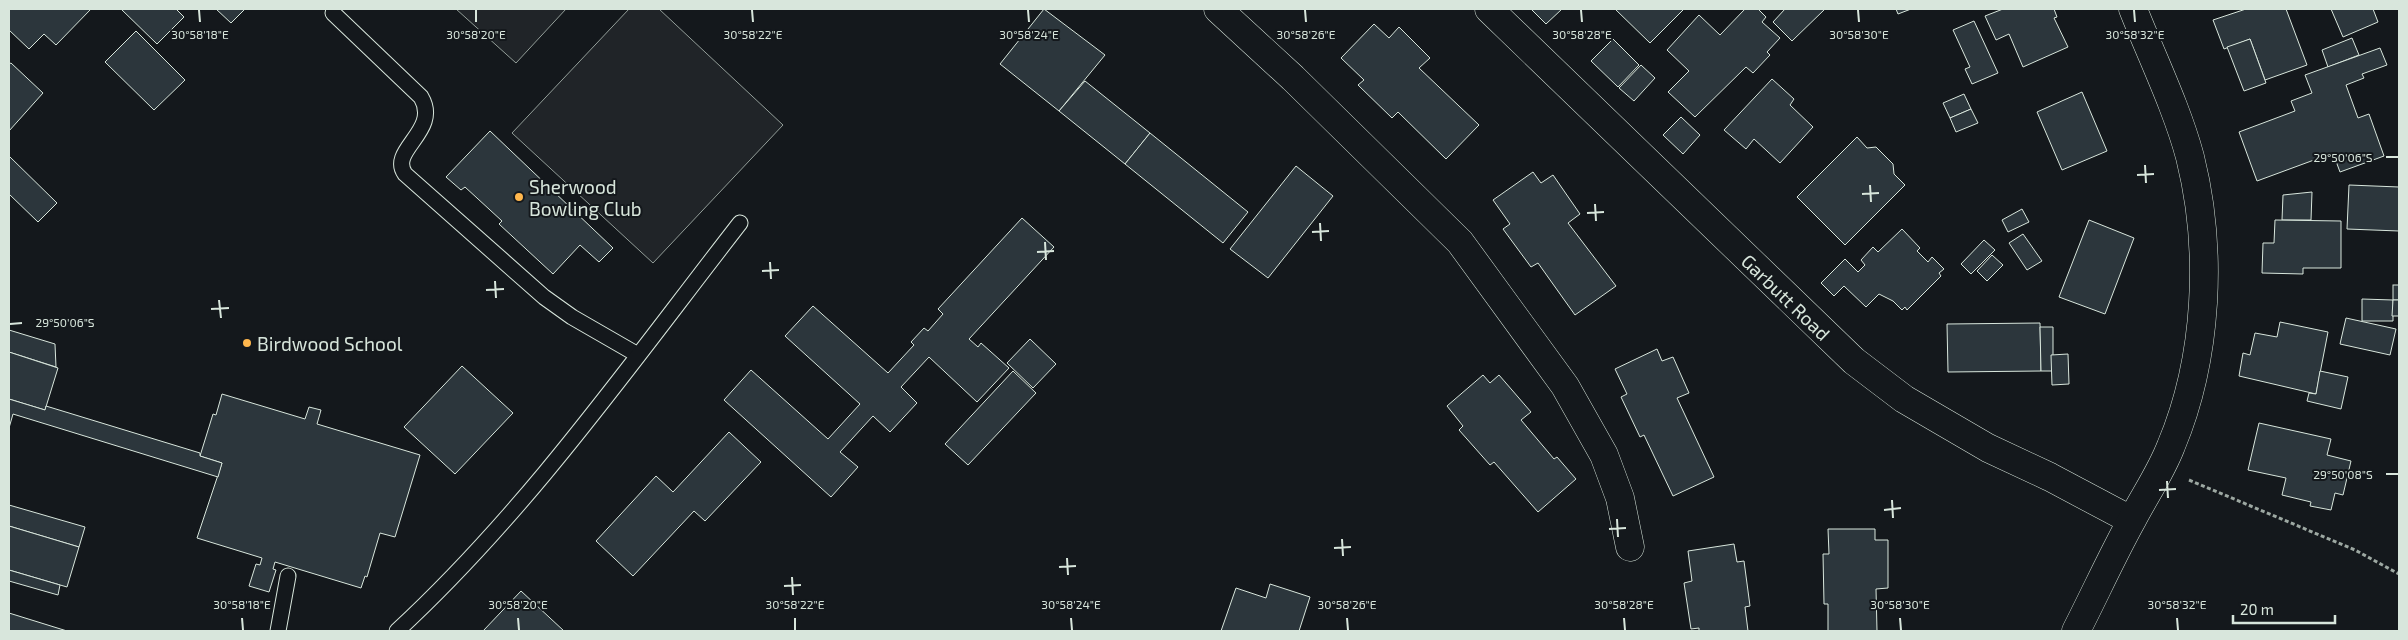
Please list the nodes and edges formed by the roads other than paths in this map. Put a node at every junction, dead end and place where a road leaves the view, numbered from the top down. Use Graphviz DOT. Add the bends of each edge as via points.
graph roads {
  1 [pos="1218,9"];
  2 [pos="1489,9"];
  3 [pos="2133,9"];
  4 [pos="333,13"];
  5 [pos="740,223"];
  6 [pos="638,355"];
  7 [pos="2131,520"];
  8 [pos="1630,547"];
  9 [pos="288,576"];
  10 [pos="278,631"];
  11 [pos="398,631"];
  12 [pos="2076,631"];
  1 -- 8 [label="street" via="1460,242 1565,386 1604,455 1620,498"];
  2 -- 7 [label="street, Garbutt Road" via="1854,361 1904,399 1980,443"];
  3 -- 7 [label="street" via="2190,157 2203,242 2203,308 2197,353 2182,418 2162,468"];
  4 -- 6 [label="lane" via="425,104 428,113 425,122 404,154 401,165 405,174 544,297"];
  5 -- 6 [label="lane"];
  6 -- 11 [label="lane" via="513,512"];
  7 -- 12 [label="street"];
  9 -- 10 [label="lane"];
}
